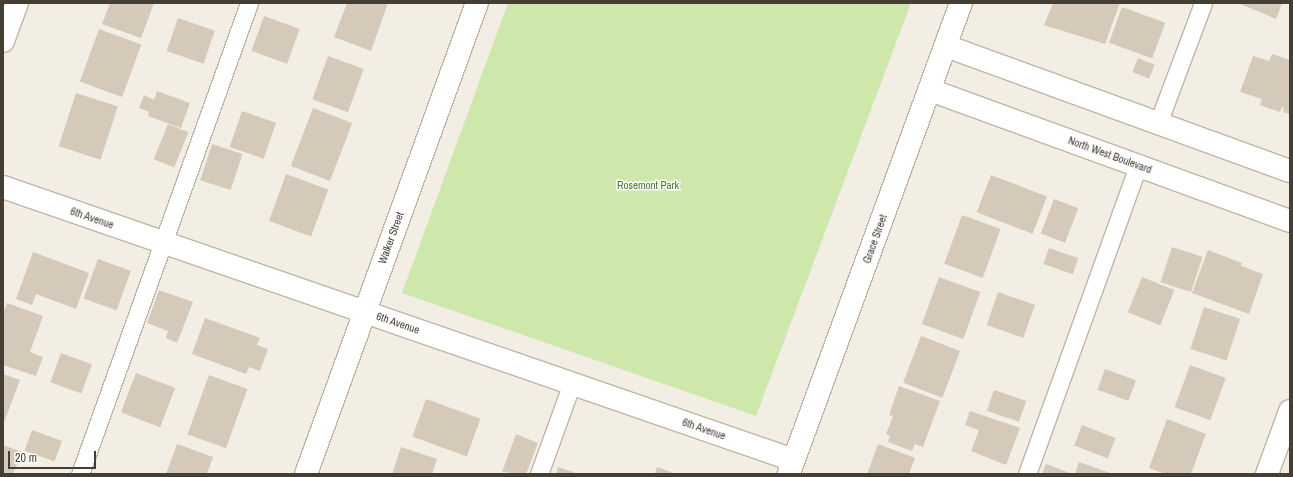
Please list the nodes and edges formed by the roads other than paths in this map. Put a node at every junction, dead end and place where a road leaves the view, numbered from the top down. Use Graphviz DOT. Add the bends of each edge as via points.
graph roads {
  1 [pos="17,3"];
  2 [pos="249,3"];
  3 [pos="477,3"];
  4 [pos="961,3"];
  5 [pos="1203,3"];
  6 [pos="3,41"];
  7 [pos="946,46"];
  8 [pos="930,90"];
  9 [pos="1158,123"];
  10 [pos="1138,165"];
  11 [pos="1290,171"];
  12 [pos="3,187"];
  13 [pos="1290,221"];
  14 [pos="164,243"];
  15 [pos="364,311"];
  16 [pos="572,383"];
  17 [pos="1290,411"];
  18 [pos="791,467"];
  19 [pos="80,474"];
  20 [pos="306,474"];
  21 [pos="539,474"];
  22 [pos="1027,474"];
  23 [pos="1267,474"];
  1 -- 6 [label="street"];
  2 -- 14 [label="lane"];
  3 -- 15 [label="street, Walker Street"];
  4 -- 7 [label="street, Grace Street"];
  5 -- 9 [label="lane"];
  7 -- 8 [label="street, Grace Street"];
  7 -- 9 [label="street"];
  8 -- 10 [label="street, North West Boulevard"];
  8 -- 18 [label="street, Grace Street"];
  9 -- 11 [label="street"];
  10 -- 13 [label="street, North West Boulevard"];
  10 -- 22 [label="lane"];
  12 -- 14 [label="street, 6th Avenue"];
  14 -- 15 [label="street, 6th Avenue"];
  14 -- 19 [label="lane"];
  15 -- 16 [label="street, 6th Avenue"];
  15 -- 20 [label="street, Walker Street"];
  16 -- 18 [label="street, 6th Avenue"];
  16 -- 21 [label="lane"];
  17 -- 23 [label="street"];
}
